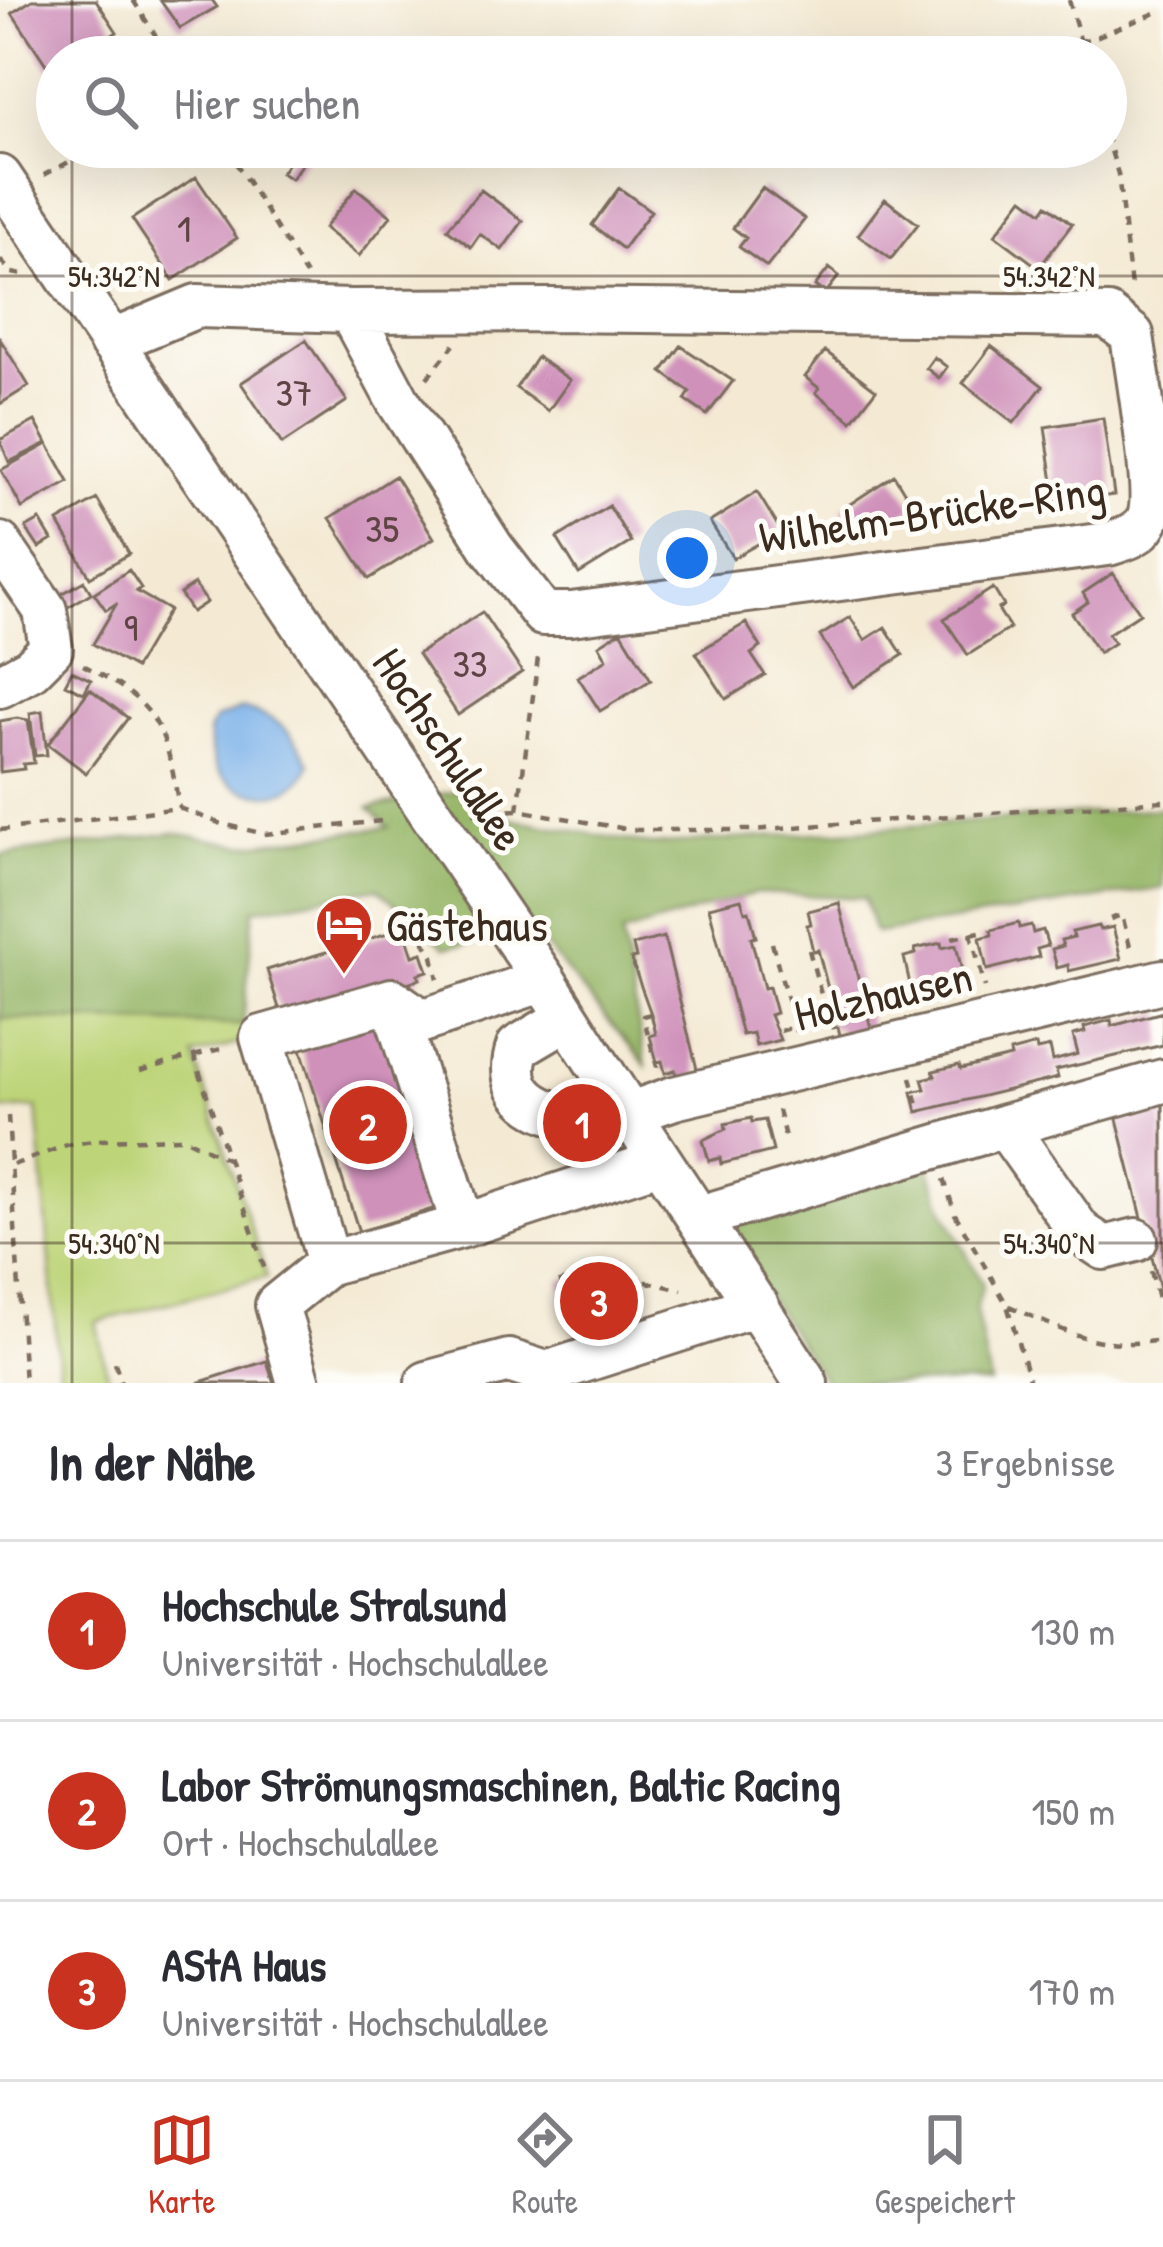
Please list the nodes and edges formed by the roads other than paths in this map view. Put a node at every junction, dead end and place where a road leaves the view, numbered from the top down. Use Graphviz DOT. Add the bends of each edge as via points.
graph roads {
  1 [pos="10,184"];
  2 [pos="331,311"];
  3 [pos="111,342"];
  4 [pos="0,544"];
  5 [pos="0,686"];
  6 [pos="544,980"];
  7 [pos="1149,984"];
  8 [pos="392,1000"];
  9 [pos="567,1018"];
  10 [pos="1163,1082"];
  11 [pos="626,1112"];
  12 [pos="1005,1126"];
  13 [pos="659,1162"];
  14 [pos="700,1217"];
  15 [pos="463,1226"];
  16 [pos="1136,1240"];
  17 [pos="329,1263"];
  18 [pos="757,1305"];
  19 [pos="299,1383"];
  20 [pos="427,1383"];
  21 [pos="806,1383"];
  1 -- 3 [label="street, Hochschulallee"];
  2 -- 2 [label="street, Wilhelm-Brücke-Ring" via="1108,316 1132,335 1150,517 1126,539 543,614"];
  2 -- 3 [label="street" via="197,306"];
  3 -- 6 [label="street, Hochschulallee"];
  4 -- 5 [label="street" via="45,610 51,649"];
  6 -- 8 [label="street" via="422,1021"];
  6 -- 9 [label="street, Hochschulallee"];
  7 -- 11 [label="street, Holzhausen" via="902,1043 812,1051"];
  8 -- 15 [label="street"];
  8 -- 17 [label="street" via="262,1037"];
  9 -- 11 [label="street, Hochschulallee"];
  9 -- 11 [label="street, Holzhausen" via="518,1047 518,1090 552,1112 587,1121"];
  10 -- 12 [label="street"];
  11 -- 13 [label="street, Hochschulallee"];
  12 -- 14 [label="street" via="927,1141"];
  12 -- 16 [label="street" via="1080,1232 1104,1248"];
  13 -- 14 [label="street, Hochschulallee"];
  13 -- 15 [label="street"];
  14 -- 18 [label="street, Hochschulallee"];
  15 -- 17 [label="street"];
  17 -- 19 [label="street" via="277,1305"];
  18 -- 20 [label="street" via="546,1373 509,1361"];
  18 -- 21 [label="street, Hochschulallee"];
}
